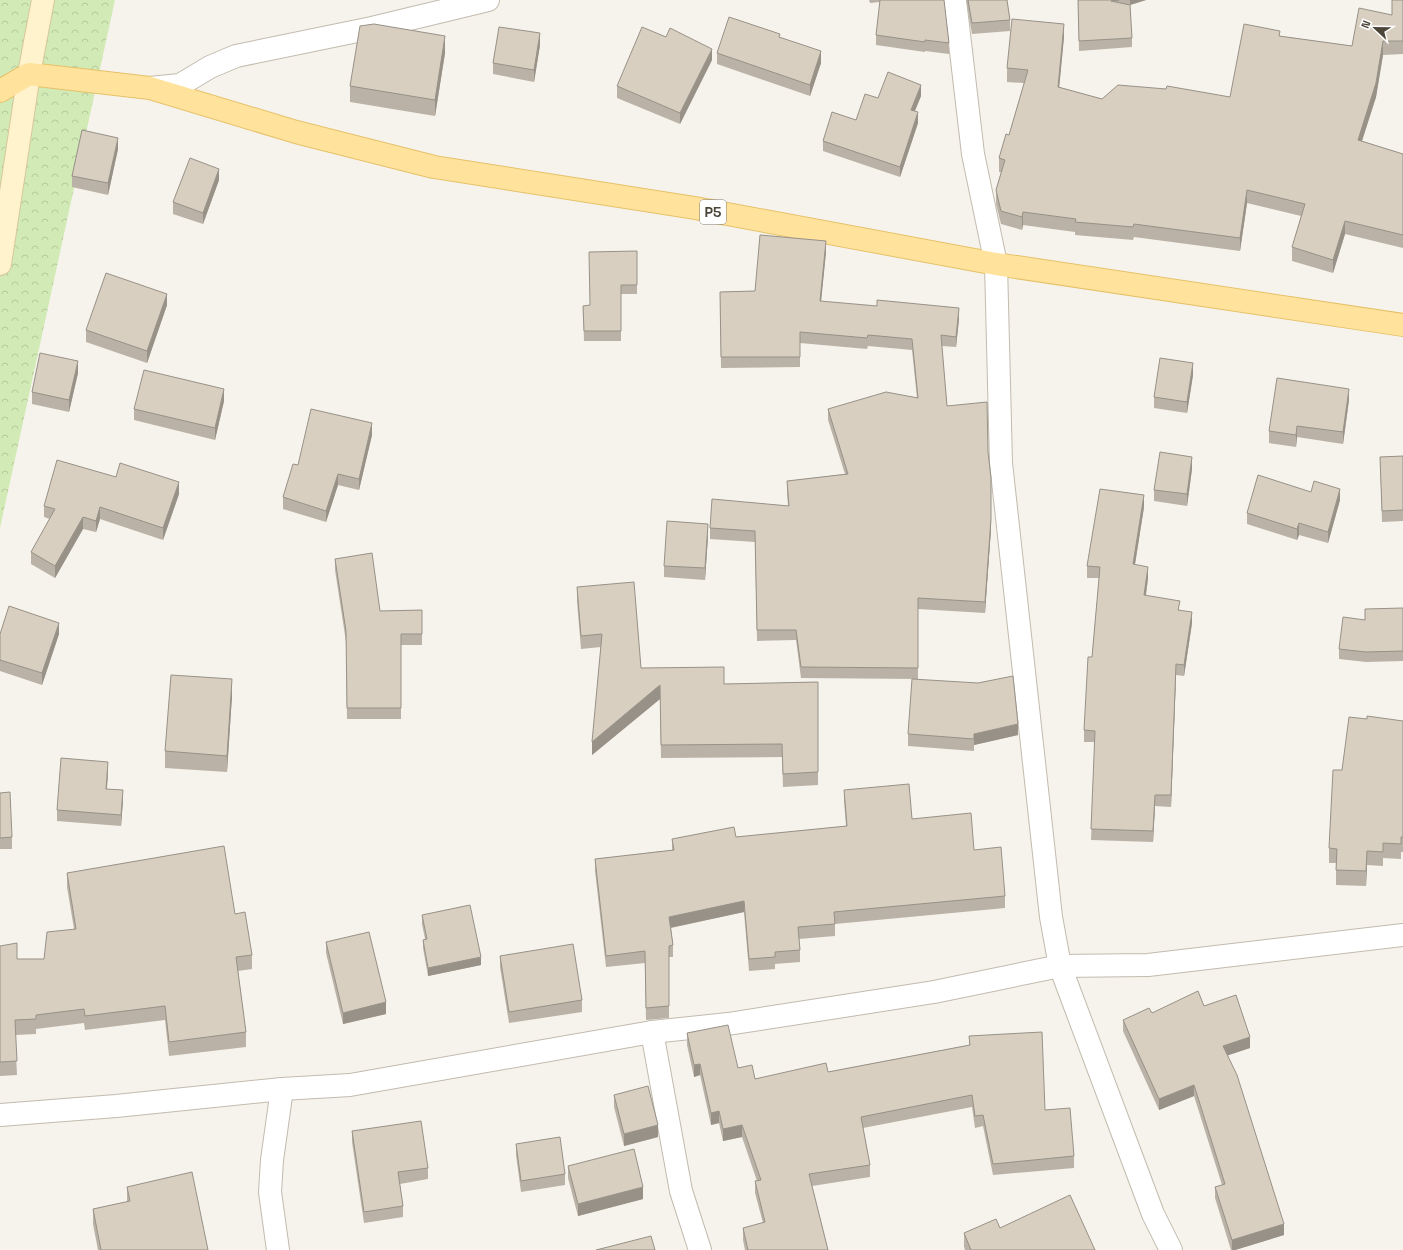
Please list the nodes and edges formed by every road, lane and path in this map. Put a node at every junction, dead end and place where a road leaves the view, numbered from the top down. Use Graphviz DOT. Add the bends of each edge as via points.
graph roads {
  1 [pos="43,0"];
  2 [pos="488,0"];
  3 [pos="955,0"];
  4 [pos="29,74"];
  5 [pos="150,88"];
  6 [pos="0,91"];
  7 [pos="0,264"];
  8 [pos="996,264"];
  9 [pos="1403,325"];
  10 [pos="1403,935"];
  11 [pos="1060,966"];
  12 [pos="652,1032"];
  13 [pos="282,1089"];
  14 [pos="0,1114"];
  15 [pos="278,1250"];
  16 [pos="700,1250"];
  17 [pos="1171,1250"];
  1 -- 4 [label="street"];
  2 -- 5 [label="street" via="372,28 236,56 210,67 180,85"];
  3 -- 8 [label="street" via="973,154"];
  4 -- 5 [label="main road, P5"];
  4 -- 6 [label="main road"];
  4 -- 7 [label="street"];
  5 -- 8 [label="main road, P5" via="296,132 434,167 695,208"];
  8 -- 9 [label="main road, P5"];
  8 -- 11 [label="street" via="1001,463 1051,917"];
  10 -- 11 [label="street" via="1148,966"];
  11 -- 12 [label="street" via="934,992 728,1024"];
  11 -- 17 [label="street" via="1154,1214"];
  12 -- 13 [label="street" via="350,1085"];
  12 -- 16 [label="street" via="681,1191"];
  13 -- 14 [label="street" via="124,1106"];
  13 -- 15 [label="street" via="270,1192"];
}
